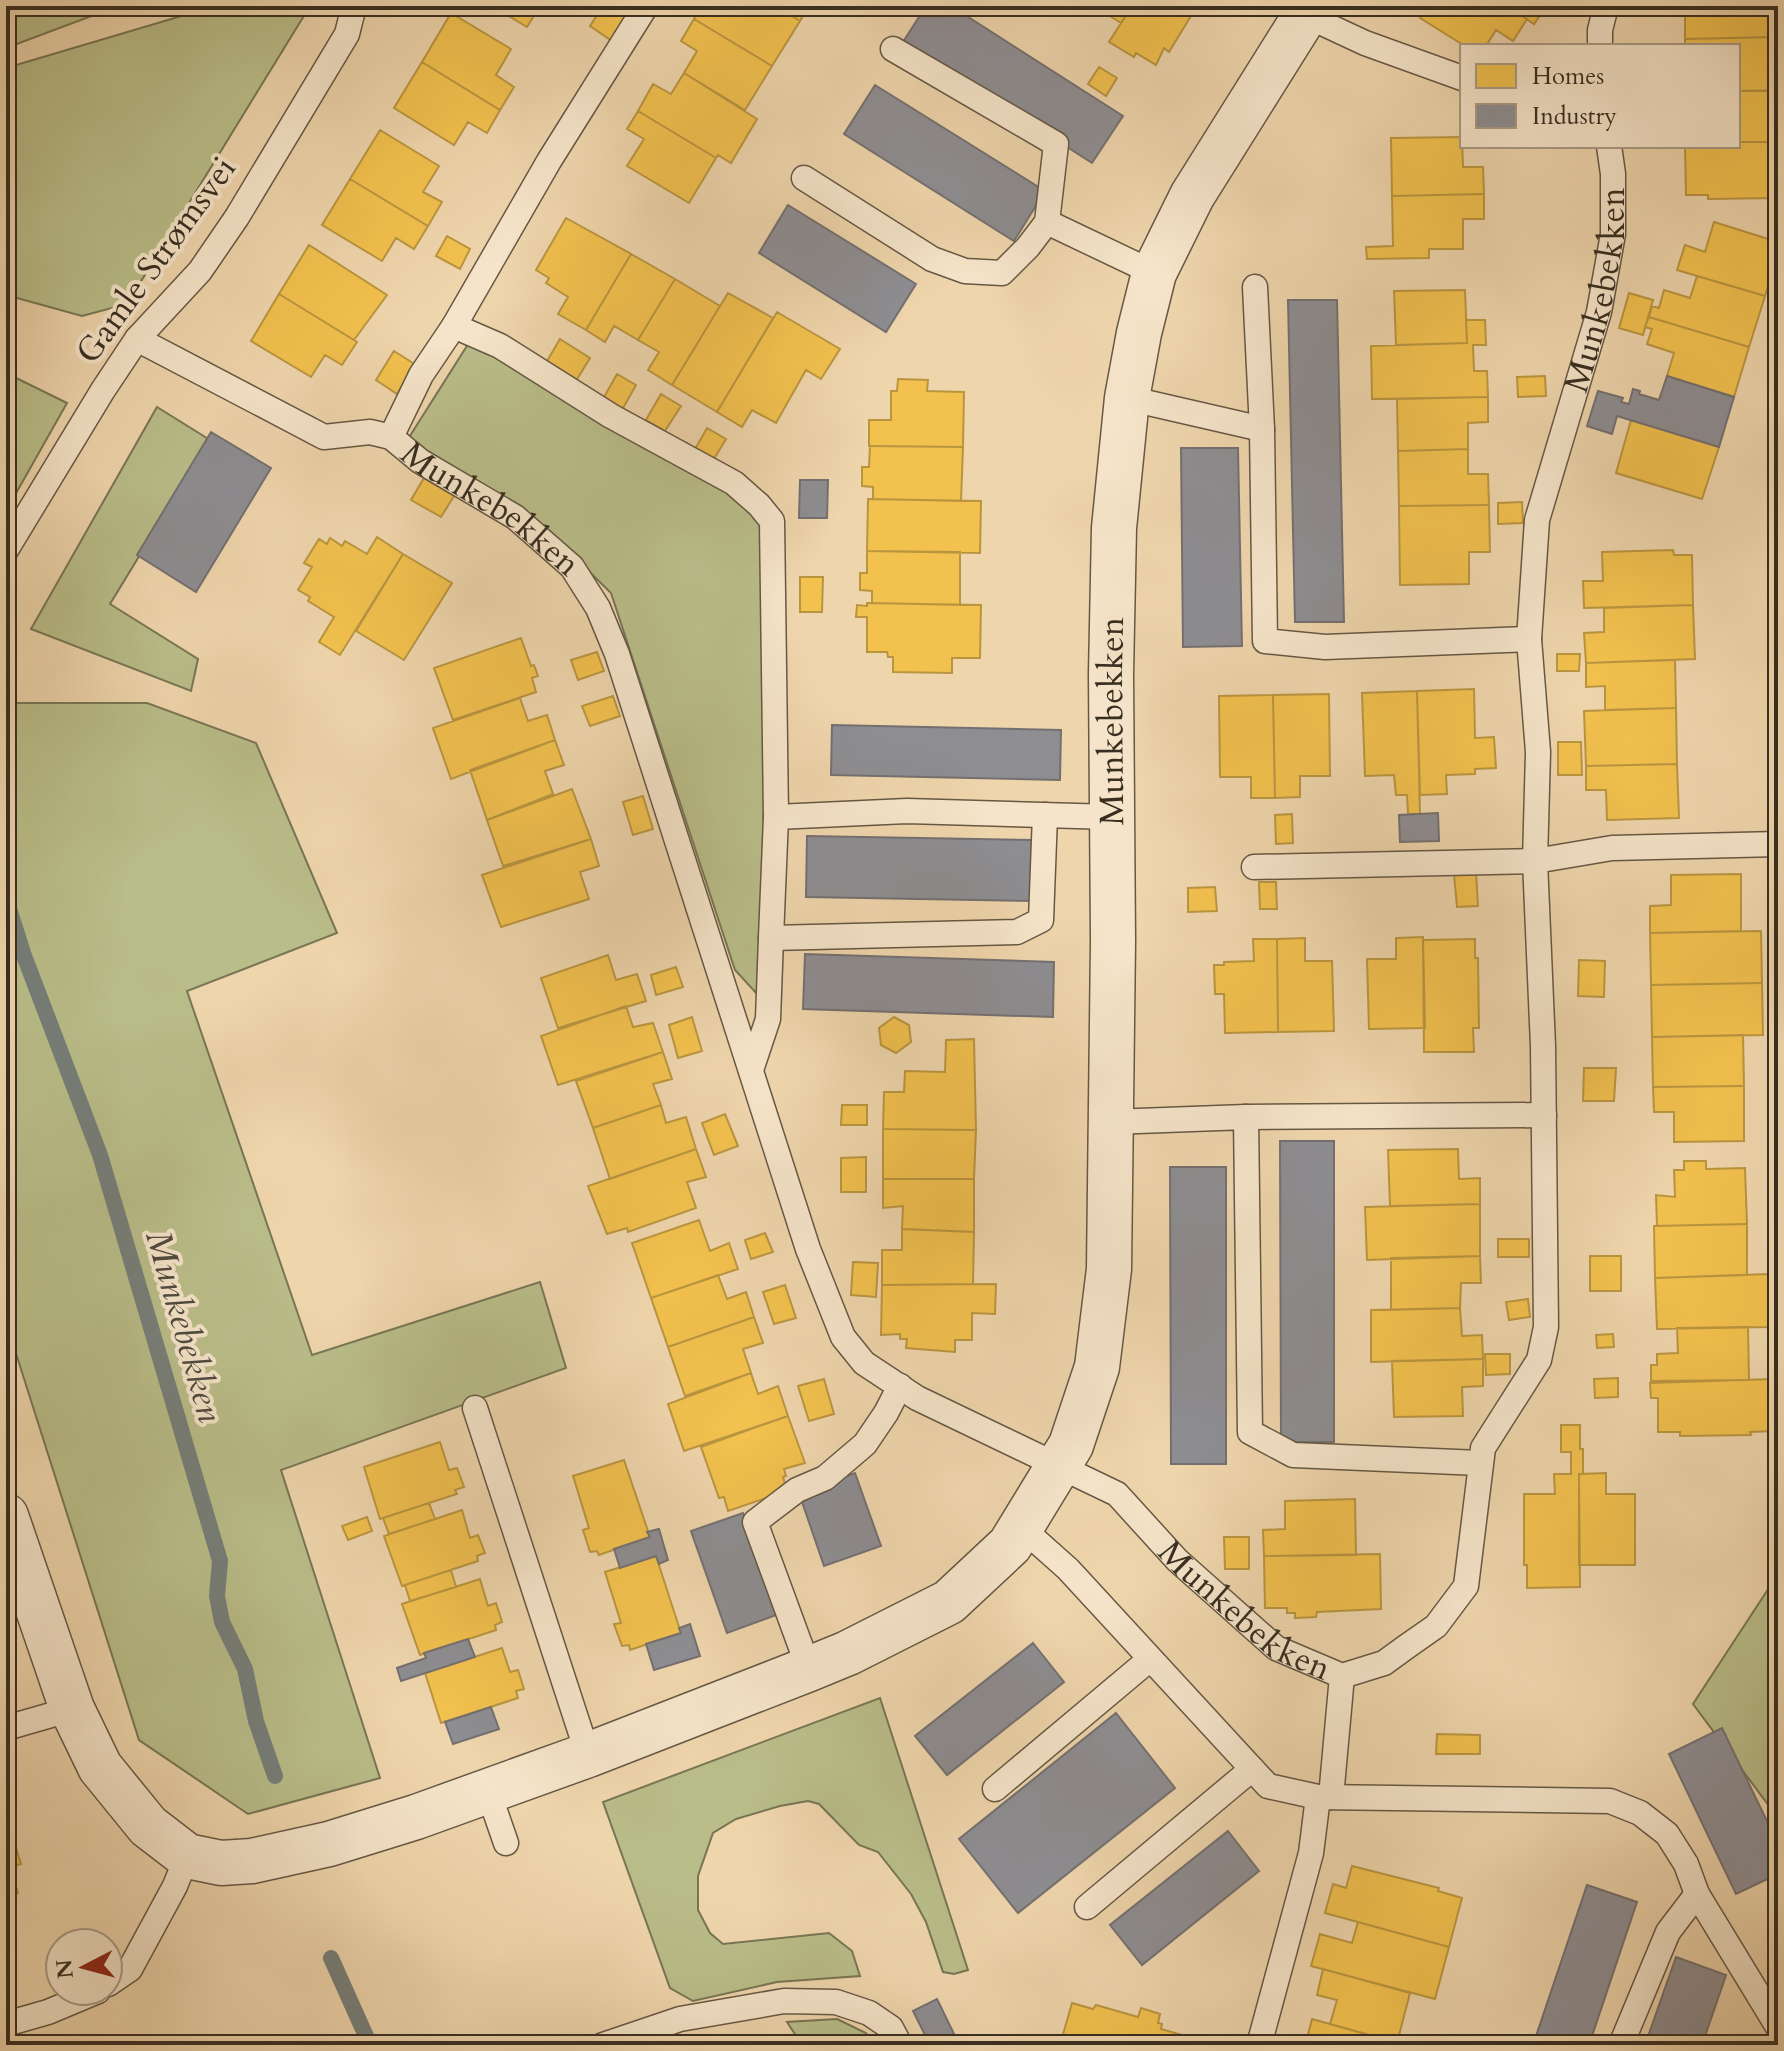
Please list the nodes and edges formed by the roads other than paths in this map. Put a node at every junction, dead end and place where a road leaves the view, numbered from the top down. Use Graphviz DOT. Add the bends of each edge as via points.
graph roads {
  1 [pos="354,6"];
  2 [pos="646,6"];
  3 [pos="1606,6"];
  4 [pos="1308,10"];
  5 [pos="1600,44"];
  6 [pos="893,49"];
  7 [pos="1460,77"];
  8 [pos="1609,148"];
  9 [pos="804,178"];
  10 [pos="1047,222"];
  11 [pos="1154,273"];
  12 [pos="1255,287"];
  13 [pos="454,326"];
  14 [pos="137,339"];
  15 [pos="1127,398"];
  16 [pos="1262,429"];
  17 [pos="391,437"];
  18 [pos="6,550"];
  19 [pos="1529,639"];
  20 [pos="1045,815"];
  21 [pos="776,817"];
  22 [pos="1112,817"];
  23 [pos="1778,844"];
  24 [pos="1535,861"];
  25 [pos="1254,867"];
  26 [pos="771,938"];
  27 [pos="751,1070"];
  28 [pos="1544,1115"];
  29 [pos="1246,1117"];
  30 [pos="1111,1122"];
  31 [pos="900,1386"];
  32 [pos="475,1408"];
  33 [pos="1480,1463"];
  34 [pos="1059,1466"];
  35 [pos="6,1516"];
  36 [pos="1022,1528"];
  37 [pos="1150,1659"];
  38 [pos="809,1669"];
  39 [pos="1342,1676"];
  40 [pos="72,1709"];
  41 [pos="6,1728"];
  42 [pos="588,1755"];
  43 [pos="1252,1769"];
  44 [pos="995,1789"];
  45 [pos="488,1791"];
  46 [pos="1324,1797"];
  47 [pos="506,1843"];
  48 [pos="187,1856"];
  49 [pos="1697,1894"];
  50 [pos="1087,1907"];
  51 [pos="124,1973"];
  52 [pos="60,2007"];
  53 [pos="6,2024"];
  54 [pos="1778,2027"];
  55 [pos="603,2045"];
  56 [pos="900,2045"];
  57 [pos="1259,2045"];
  58 [pos="1621,2045"];
  1 -- 14 [label="lane, Gamle Strømsvei" via="347,34 237,217 200,271"];
  2 -- 13 [label="lane, Munkebekken"];
  3 -- 5 [label="lane"];
  4 -- 7 [label="lane, Munkebekken" via="1365,43"];
  4 -- 11 [label="street, Munkebekken" via="1192,196"];
  6 -- 10 [label="lane" via="1056,144"];
  8 -- 19 [label="lane, Munkebekken" via="1613,234 1599,312 1537,520"];
  9 -- 10 [label="lane" via="932,259 965,271 1002,273"];
  10 -- 11 [label="lane"];
  11 -- 15 [label="street, Munkebekken"];
  12 -- 16 [label="lane"];
  13 -- 17 [label="lane, Munkebekken" via="421,375"];
  13 -- 21 [label="lane" via="500,346 611,416 734,483 772,521"];
  14 -- 17 [label="lane" via="324,437 370,432"];
  14 -- 18 [label="lane, Gamle Strømsvei"];
  15 -- 16 [label="lane"];
  15 -- 22 [label="street, Munkebekken" via="1114,528"];
  16 -- 19 [label="lane" via="1265,641 1325,647"];
  17 -- 27 [label="lane, Munkebekken" via="545,541 572,567 598,608"];
  19 -- 24 [label="lane, Munkebekken" via="1538,752"];
  20 -- 21 [label="lane" via="907,811"];
  20 -- 22 [label="lane"];
  20 -- 26 [label="lane" via="1041,920 1017,932"];
  21 -- 26 [label="lane"];
  22 -- 30 [label="street, Munkebekken"];
  23 -- 24 [label="lane" via="1612,848"];
  24 -- 25 [label="lane"];
  24 -- 28 [label="lane, Munkebekken"];
  26 -- 27 [label="lane" via="768,1019"];
  27 -- 31 [label="lane, Munkebekken" via="808,1249 843,1337 864,1363"];
  28 -- 29 [label="lane"];
  28 -- 33 [label="lane, Munkebekken" via="1546,1327 1539,1360 1483,1448"];
  29 -- 30 [label="lane"];
  29 -- 33 [label="lane" via="1250,1432 1293,1455"];
  30 -- 34 [label="street, Munkebekken" via="1109,1269 1097,1367"];
  31 -- 34 [label="lane, Munkebekken"];
  31 -- 38 [label="lane" via="865,1444 825,1478 797,1490 755,1522"];
  32 -- 42 [label="lane"];
  33 -- 39 [label="lane, Munkebekken" via="1466,1586 1436,1626 1384,1663"];
  34 -- 36 [label="street, Munkebekken"];
  34 -- 39 [label="lane, Munkebekken" via="1117,1494 1177,1560 1276,1648"];
  35 -- 40 [label="street, Munkebekken"];
  36 -- 37 [label="lane" via="1068,1569"];
  36 -- 38 [label="street, Munkebekken" via="949,1602"];
  37 -- 43 [label="lane"];
  37 -- 44 [label="lane"];
  38 -- 42 [label="street, Munkebekken"];
  39 -- 46 [label="lane"];
  40 -- 41 [label="lane"];
  40 -- 48 [label="street, Munkebekken" via="100,1767 148,1826"];
  42 -- 45 [label="street, Munkebekken"];
  43 -- 46 [label="lane" via="1268,1786"];
  43 -- 50 [label="lane"];
  45 -- 47 [label="lane"];
  45 -- 48 [label="street, Munkebekken" via="329,1844 252,1861 221,1863"];
  46 -- 49 [label="lane" via="1610,1801 1640,1813 1667,1834"];
  46 -- 57 [label="lane"];
  48 -- 51 [label="lane"];
  49 -- 54 [label="lane"];
  49 -- 58 [label="lane" via="1668,1932"];
  52 -- 53 [label="lane"];
  55 -- 56 [label="lane" via="680,2019 784,2001 836,2002 869,2013 891,2028"];
}
